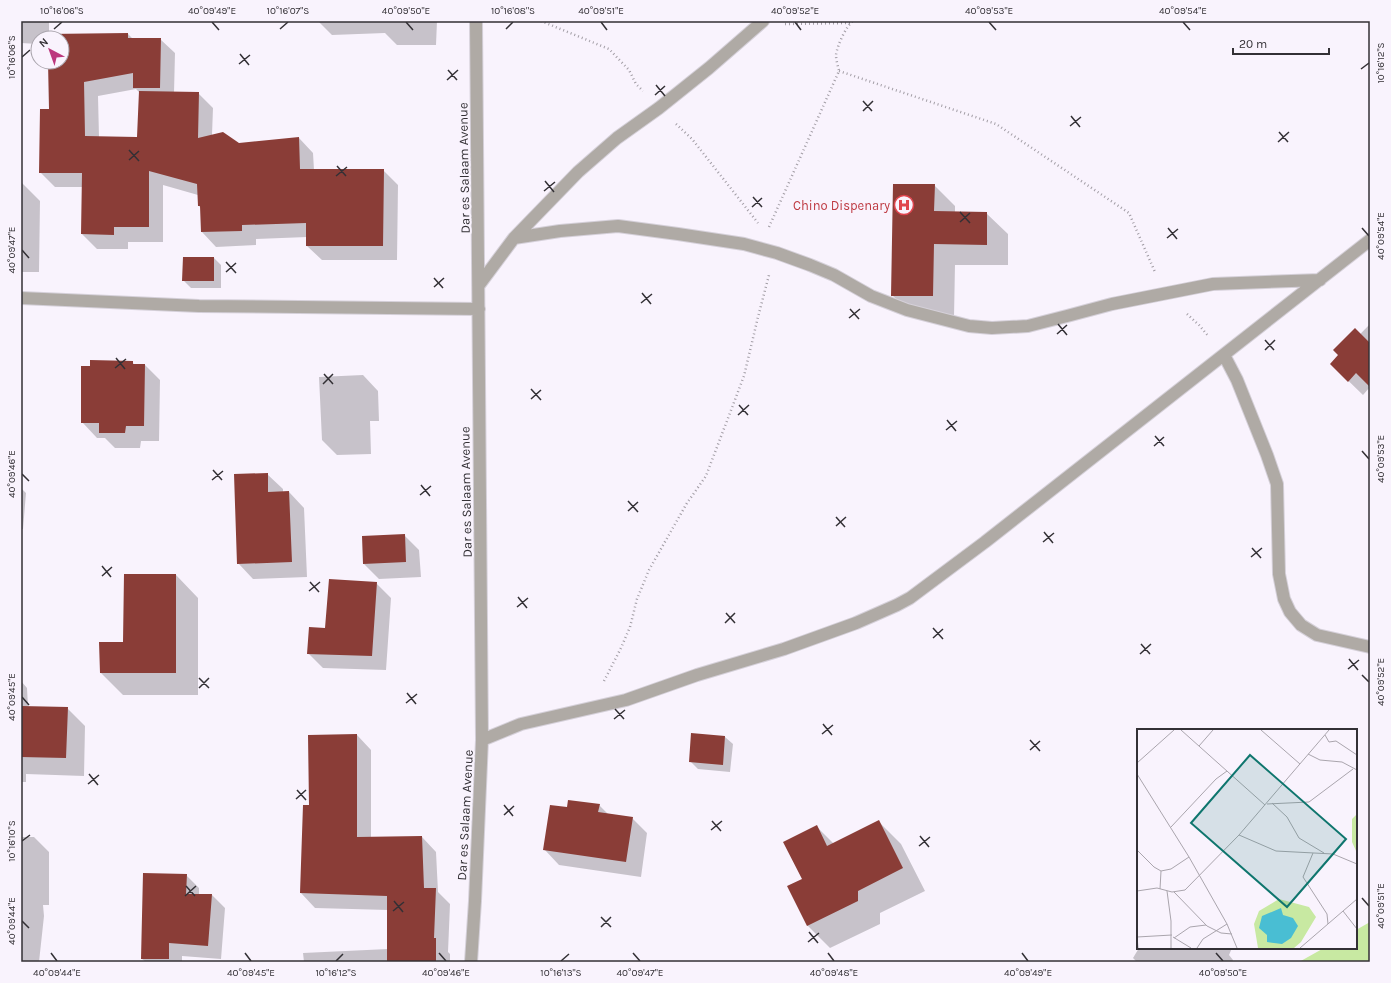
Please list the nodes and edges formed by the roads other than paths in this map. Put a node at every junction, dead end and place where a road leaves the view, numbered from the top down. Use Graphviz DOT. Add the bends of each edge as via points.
graph roads {
  1 [pos="476,21"];
  2 [pos="761,23"];
  3 [pos="514,238"];
  4 [pos="1370,240"];
  5 [pos="1320,280"];
  6 [pos="479,285"];
  7 [pos="21,298"];
  8 [pos="479,309"];
  9 [pos="1224,355"];
  10 [pos="1370,647"];
  11 [pos="482,740"];
  12 [pos="471,962"];
  1 -- 6 [label="street, Dar es Salaam Avenue"];
  2 -- 3 [label="street" via="659,108 617,138 578,172"];
  3 -- 5 [label="street" via="618,226 744,244 777,253 834,275 871,296 907,310 969,326 992,328 1028,326 1112,304 1213,284"];
  3 -- 6 [label="street"];
  4 -- 5 [label="street"];
  5 -- 9 [label="street"];
  6 -- 8 [label="street, Dar es Salaam Avenue"];
  7 -- 8 [label="street" via="199,306"];
  8 -- 11 [label="street, Dar es Salaam Avenue"];
  9 -- 10 [label="street" via="1237,380 1277,484 1279,574 1284,599 1290,612 1301,625 1317,635"];
  9 -- 11 [label="street" via="985,542 897,605 784,649 626,700 521,724"];
  11 -- 12 [label="street, Dar es Salaam Avenue"];
}
